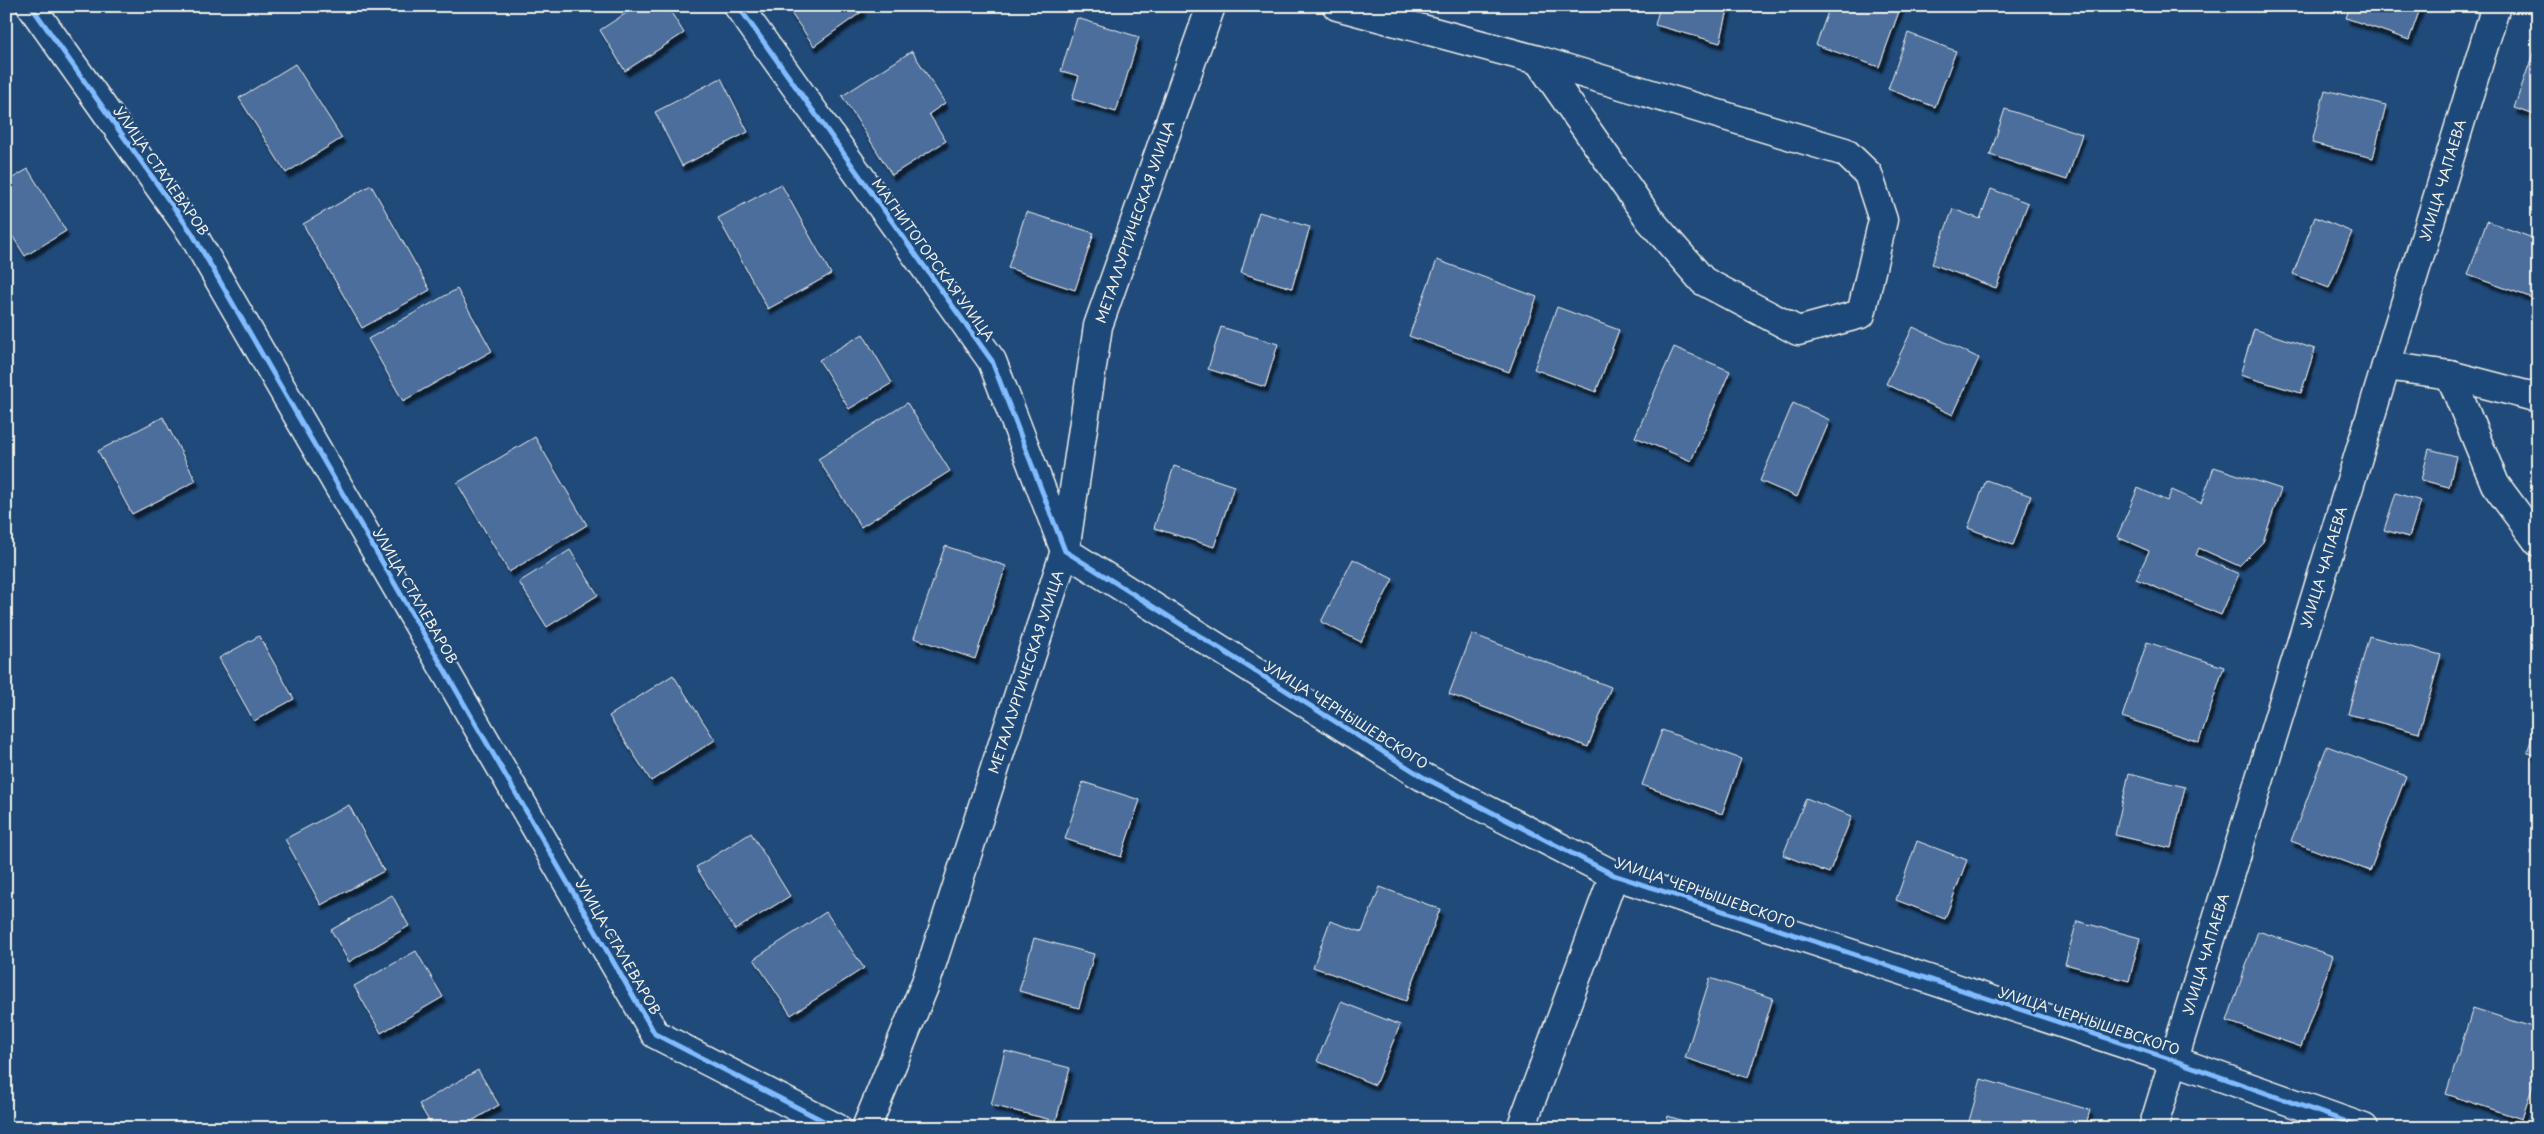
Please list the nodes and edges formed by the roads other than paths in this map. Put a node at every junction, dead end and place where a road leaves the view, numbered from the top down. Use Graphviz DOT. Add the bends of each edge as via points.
graph roads {
  1 [pos="31,6"];
  2 [pos="738,6"];
  3 [pos="1211,6"];
  4 [pos="1337,6"];
  5 [pos="2496,6"];
  6 [pos="1538,60"];
  7 [pos="2386,366"];
  8 [pos="2450,375"];
  9 [pos="2538,398"];
  10 [pos="2538,542"];
  11 [pos="1065,551"];
  12 [pos="1614,876"];
  13 [pos="2173,1060"];
  14 [pos="837,1128"];
  15 [pos="866,1128"];
  16 [pos="1521,1128"];
  17 [pos="2153,1128"];
  18 [pos="2364,1128"];
  1 -- 14 [label="street, УЛИЦА СТАЛЕВАРОВ" via="192,233 655,1034"];
  2 -- 11 [label="street, МАГНИТОГОРСКАЯ УЛИЦА" via="992,361"];
  3 -- 11 [label="street, МЕТАЛЛУРГИЧЕСКАЯ УЛИЦА" via="1098,326"];
  4 -- 6 [label="street"];
  5 -- 7 [label="street, УЛИЦА ЧАПАЕВА"];
  6 -- 6 [label="street" via="1845,152 1868,174 1883,220 1861,314 1798,331 1703,281 1650,220"];
  7 -- 8 [label="street"];
  7 -- 13 [label="street, УЛИЦА ЧАПАЕВА"];
  8 -- 9 [label="street"];
  8 -- 10 [label="street" via="2495,484"];
  11 -- 12 [label="street, УЛИЦА ЧЕРНЫШЕВСКОГО" via="1423,777"];
  11 -- 15 [label="street, МЕТАЛЛУРГИЧЕСКАЯ УЛИЦА" via="926,982"];
  12 -- 13 [label="street, УЛИЦА ЧЕРНЫШЕВСКОГО"];
  12 -- 16 [label="street"];
  13 -- 17 [label="street, УЛИЦА ЧАПАЕВА"];
  13 -- 18 [label="street, УЛИЦА ЧЕРНЫШЕВСКОГО"];
}
